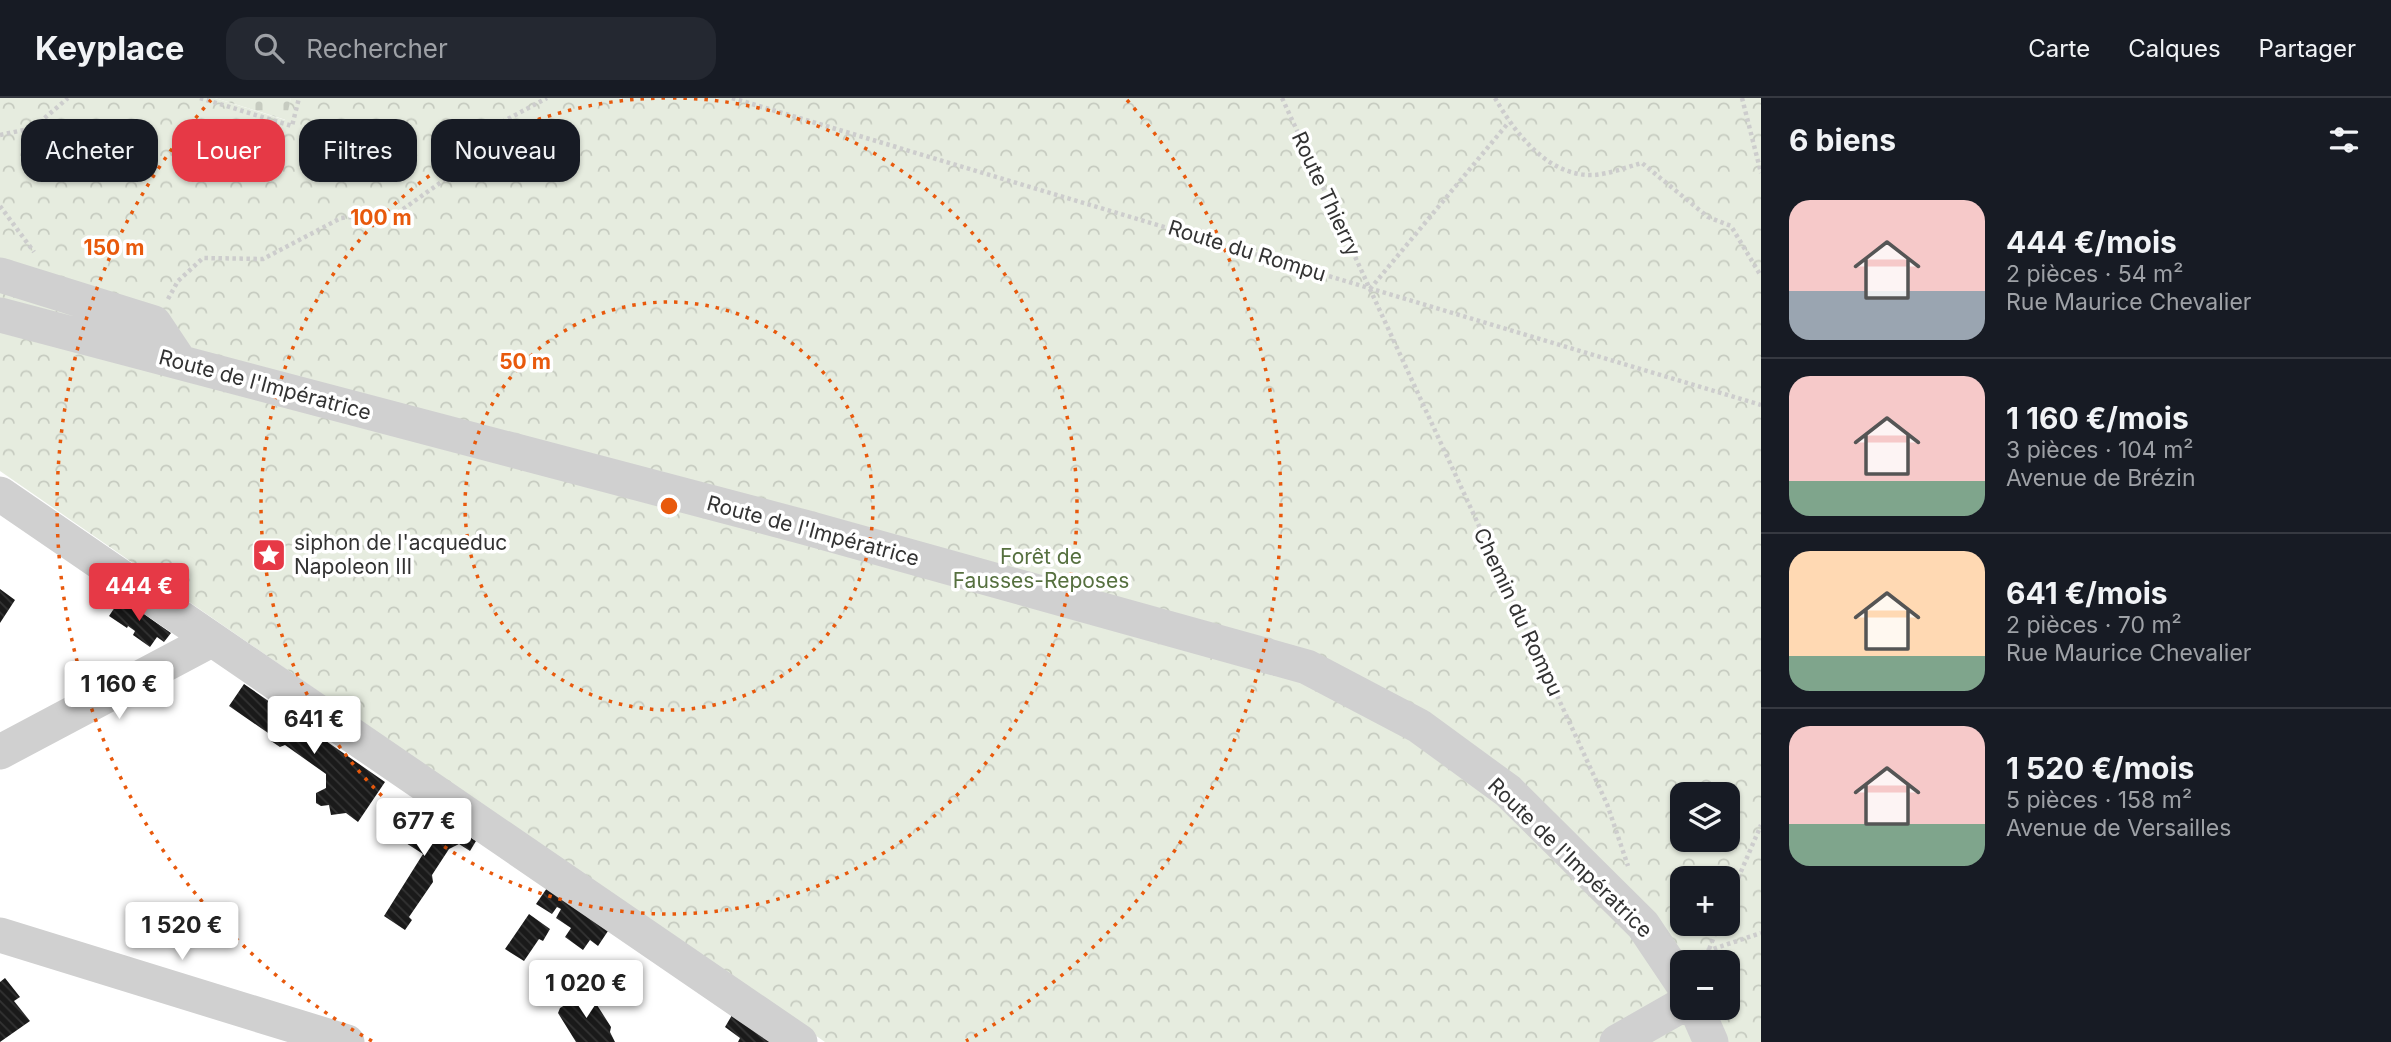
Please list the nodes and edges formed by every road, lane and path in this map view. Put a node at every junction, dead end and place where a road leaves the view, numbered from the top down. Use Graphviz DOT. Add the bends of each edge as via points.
graph roads {
  1 [pos="68,98"];
  2 [pos="200,98"];
  3 [pos="299,98"];
  4 [pos="547,98"];
  5 [pos="732,98"];
  6 [pos="1283,98"];
  7 [pos="1495,98"];
  8 [pos="1742,98"];
  9 [pos="1509,122"];
  10 [pos="0,135"];
  11 [pos="1761,173"];
  12 [pos="0,206"];
  13 [pos="0,275"];
  14 [pos="1761,276"];
  15 [pos="1370,289"];
  16 [pos="51,291"];
  17 [pos="0,315"];
  18 [pos="154,323"];
  19 [pos="180,362"];
  20 [pos="1761,405"];
  21 [pos="0,494"];
  22 [pos="211,640"];
  23 [pos="0,752"];
  24 [pos="1761,825"];
  25 [pos="1740,874"];
  26 [pos="1633,878"];
  27 [pos="1761,933"];
  28 [pos="0,935"];
  29 [pos="1710,950"];
  30 [pos="1670,965"];
  31 [pos="1670,1012"];
  32 [pos="1701,1020"];
  33 [pos="347,1042"];
  34 [pos="800,1042"];
  35 [pos="1618,1042"];
  36 [pos="1711,1042"];
  1 -- 10 [label="path" via="33,128"];
  2 -- 3 [label="path" via="292,126"];
  4 -- 18 [label="path" via="504,121 478,156 399,212 341,218 263,260 203,258 178,281"];
  5 -- 15 [label="path, Route du Rompu"];
  6 -- 15 [label="path, Route Thierry"];
  7 -- 9 [label="path"];
  8 -- 11 [label="path"];
  9 -- 14 [label="path" via="1549,164 1593,175 1642,163 1708,216 1731,226"];
  9 -- 15 [label="path"];
  12 -- 16 [label="path" via="44,266"];
  13 -- 16 [label="street"];
  15 -- 20 [label="path, Route du Rompu"];
  15 -- 26 [label="path, Chemin du Rompu" via="1607,804"];
  16 -- 18 [label="street"];
  17 -- 19 [label="street, Route de l'Impératrice"];
  18 -- 19 [label="street"];
  19 -- 30 [label="street, Route de l'Impératrice" via="804,527 1307,667 1419,726 1508,791 1643,925"];
  21 -- 22 [label="street"];
  22 -- 23 [label="street"];
  22 -- 34 [label="street"];
  24 -- 25 [label="path"];
  27 -- 29 [label="path"];
  28 -- 33 [label="street"];
  31 -- 35 [label="street"];
  32 -- 36 [label="street"];
}
